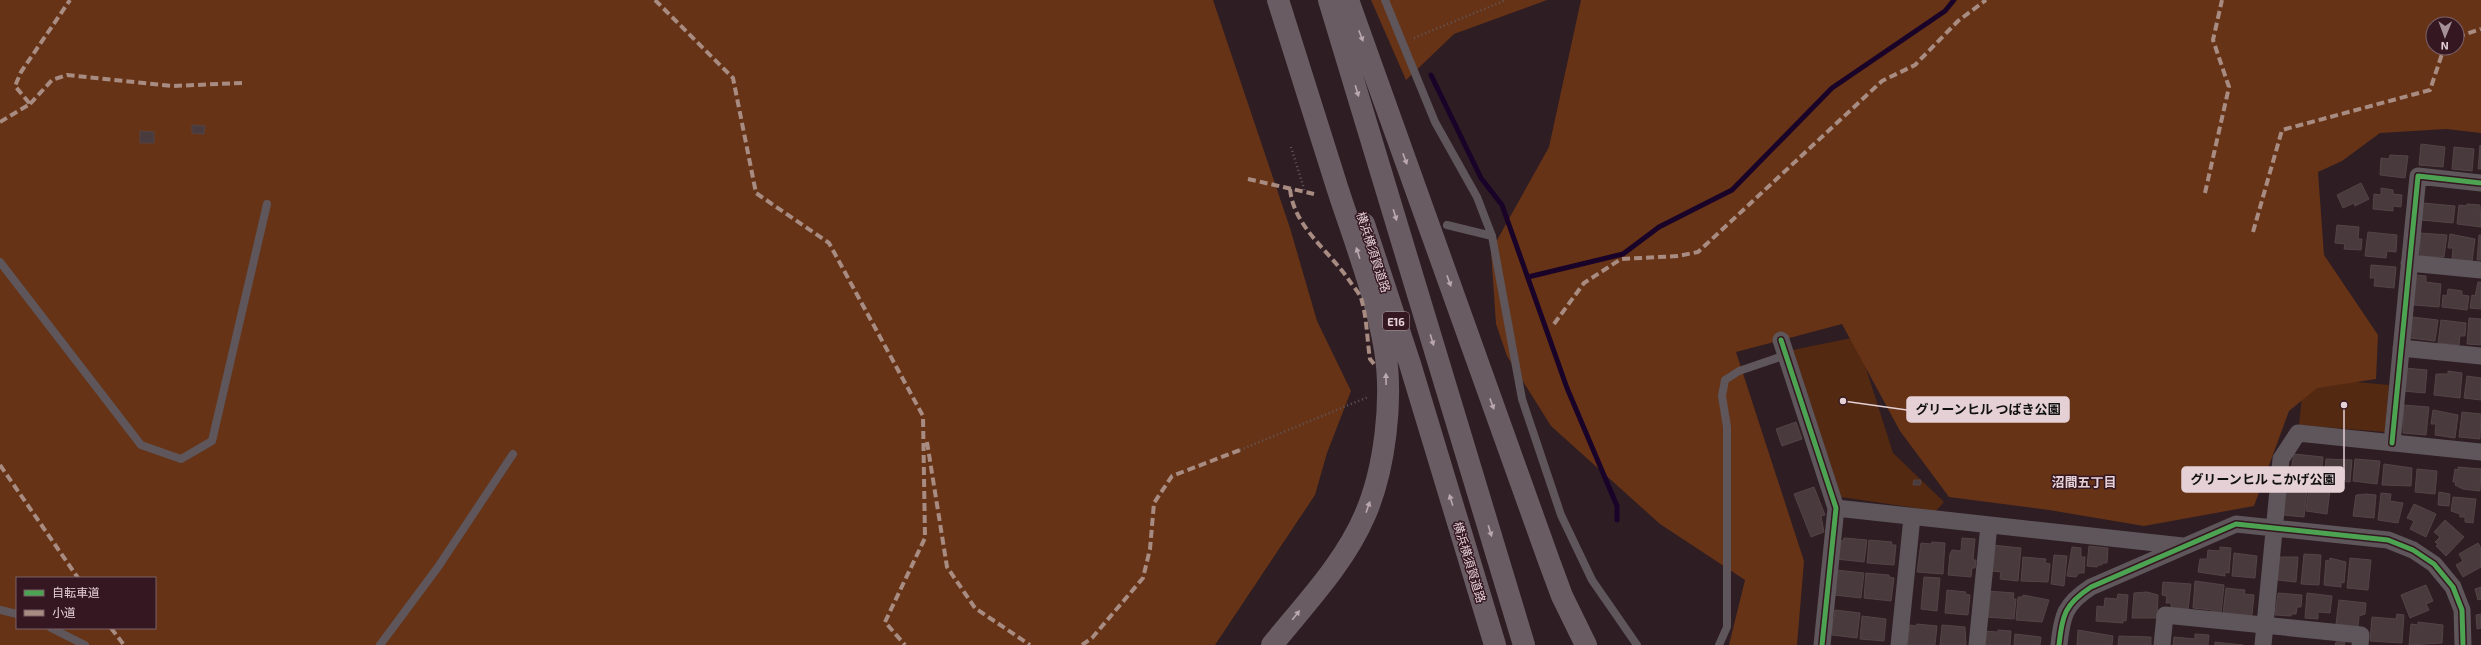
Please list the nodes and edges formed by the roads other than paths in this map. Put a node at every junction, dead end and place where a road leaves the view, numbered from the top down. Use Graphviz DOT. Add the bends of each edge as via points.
graph roads {
  1 [pos="1278,0"];
  2 [pos="1287,0"];
  3 [pos="1329,0"];
  4 [pos="1348,0"];
  5 [pos="1385,0"];
  6 [pos="2481,182"];
  7 [pos="267,204"];
  8 [pos="1447,225"];
  9 [pos="1492,236"];
  10 [pos="0,262"];
  11 [pos="2409,263"];
  12 [pos="2481,270"];
  13 [pos="1783,348"];
  14 [pos="2402,348"];
  15 [pos="2481,356"];
  16 [pos="2392,444"];
  17 [pos="2481,452"];
  18 [pos="513,454"];
  19 [pos="1836,508"];
  20 [pos="1912,517"];
  21 [pos="1989,525"];
  22 [pos="2275,527"];
  23 [pos="2185,546"];
  24 [pos="0,610"];
  25 [pos="16,614"];
  26 [pos="2265,625"];
  27 [pos="53,629"];
  28 [pos="85,645"];
  29 [pos="380,645"];
  30 [pos="1272,645"];
  31 [pos="1495,645"];
  32 [pos="1524,645"];
  33 [pos="1586,645"];
  34 [pos="1637,645"];
  35 [pos="1719,645"];
  36 [pos="1822,645"];
  37 [pos="1899,645"];
  38 [pos="1977,645"];
  39 [pos="2059,645"];
  40 [pos="2162,645"];
  41 [pos="2262,645"];
  42 [pos="2360,645"];
  43 [pos="2464,645"];
  30 -- 1 [label="highway, one-way" via="1344,556 1358,530 1372,496 1381,459 1386,405 1385,350 1372,295"];
  31 -- 2 [label="highway, 横浜横須賀道路 / E16, one-way" via="1410,364"];
  3 -- 32 [label="highway, E16, one-way"];
  4 -- 33 [label="highway, one-way" via="1562,596"];
  5 -- 9 [label="lane" via="1435,122 1477,197"];
  6 -- 11 [label="street" via="2418,176"];
  7 -- 10 [label="lane" via="212,441 181,459 141,445"];
  8 -- 9 [label="lane"];
  9 -- 34 [label="lane" via="1522,399 1536,446 1561,515 1592,580"];
  11 -- 12 [label="street"];
  11 -- 14 [label="street"];
  13 -- 19 [label="street"];
  13 -- 35 [label="lane" via="1725,380 1722,396 1727,427 1727,628"];
  14 -- 15 [label="street"];
  14 -- 16 [label="street"];
  16 -- 17 [label="street"];
  16 -- 22 [label="street" via="2298,432 2281,459"];
  18 -- 29 [label="lane" via="438,567"];
  19 -- 20 [label="street"];
  19 -- 36 [label="street"];
  20 -- 21 [label="street"];
  20 -- 37 [label="street"];
  21 -- 23 [label="street"];
  21 -- 38 [label="street"];
  22 -- 23 [label="street" via="2236,524"];
  22 -- 26 [label="street"];
  22 -- 43 [label="street" via="2388,540 2413,550 2434,564 2453,587 2462,610"];
  23 -- 39 [label="street" via="2091,587 2074,599 2064,613"];
  24 -- 25 [label="lane"];
  26 -- 40 [label="street" via="2165,615"];
  26 -- 41 [label="street"];
  26 -- 42 [label="street" via="2361,635"];
  27 -- 28 [label="lane"];
}
